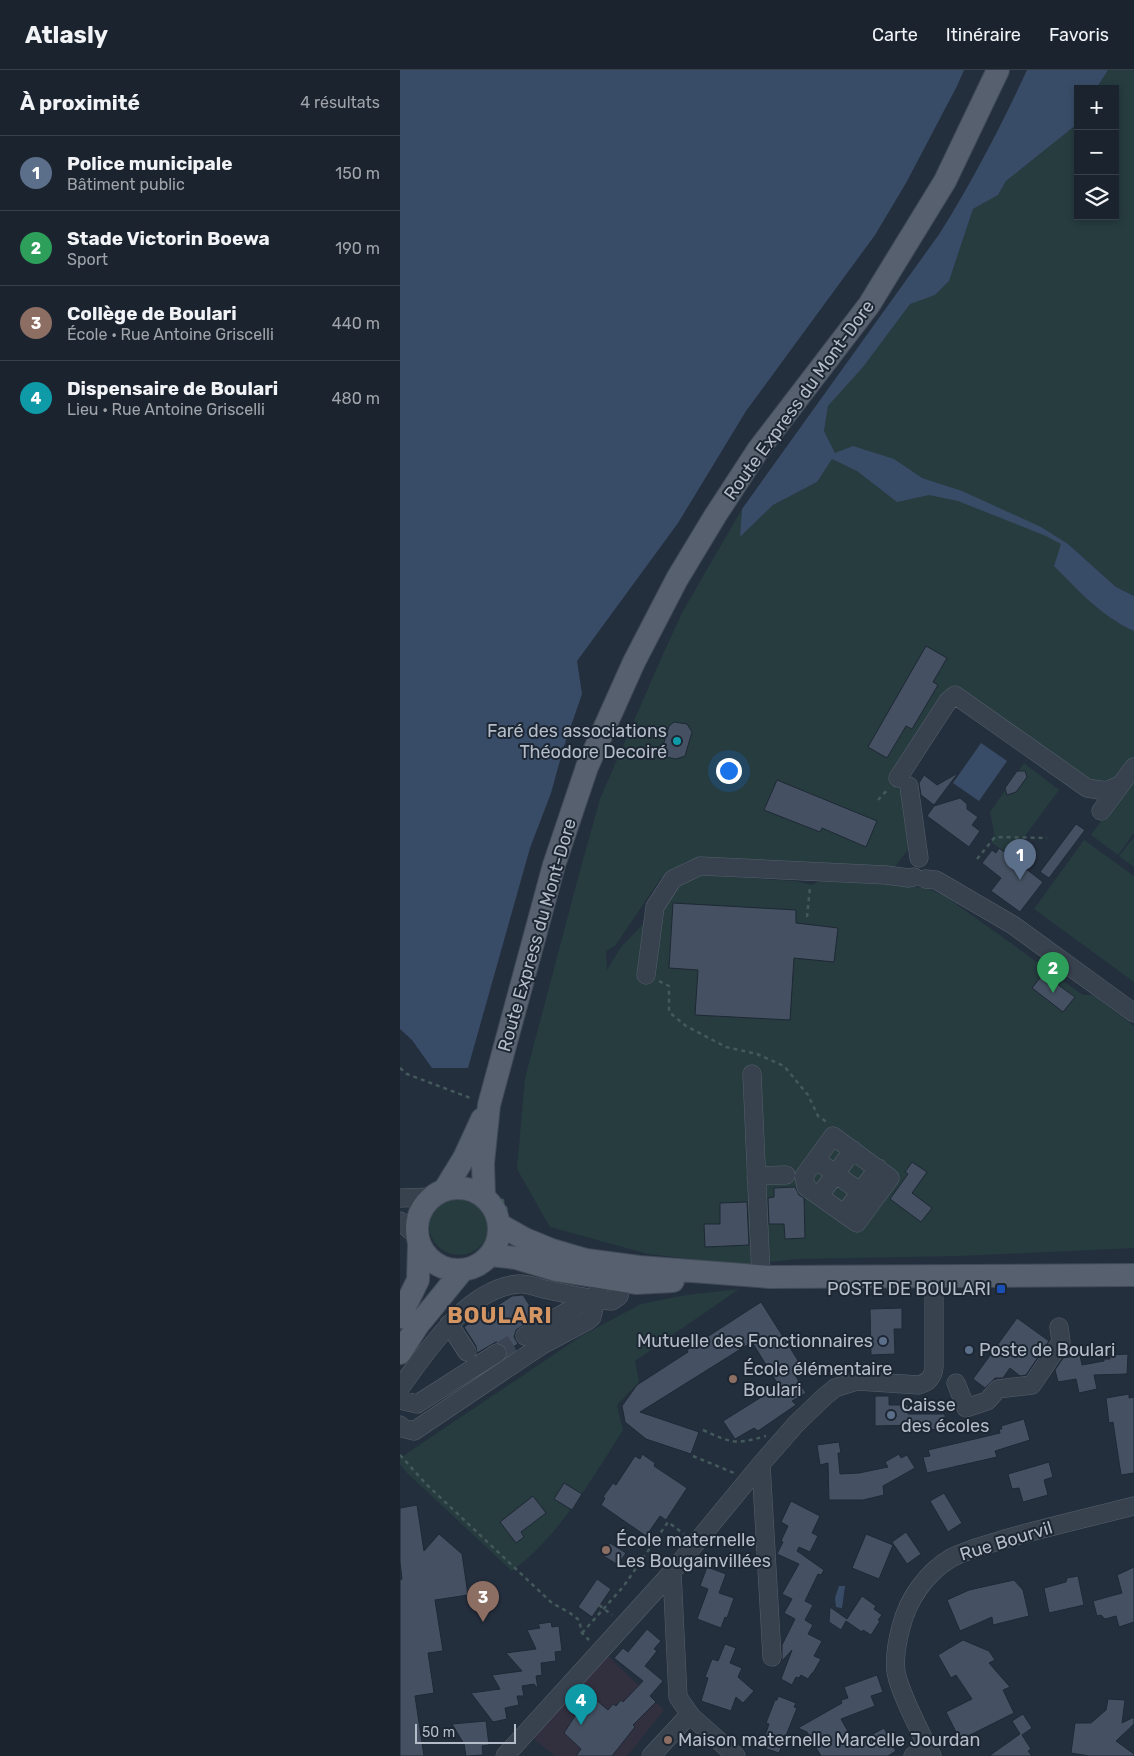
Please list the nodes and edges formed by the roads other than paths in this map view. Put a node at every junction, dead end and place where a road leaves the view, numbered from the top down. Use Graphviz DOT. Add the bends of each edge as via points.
graph roads {
  1 [pos="998,70"];
  2 [pos="1134,767"];
  3 [pos="1120,786"];
  4 [pos="1101,811"];
  5 [pos="920,870"];
  6 [pos="646,975"];
  7 [pos="1134,1013"];
  8 [pos="752,1074"];
  9 [pos="489,1105"];
  10 [pos="826,1145"];
  11 [pos="853,1150"];
  12 [pos="816,1160"];
  13 [pos="836,1173"];
  14 [pos="786,1175"];
  15 [pos="756,1176"];
  16 [pos="862,1192"];
  17 [pos="438,1193"];
  18 [pos="484,1196"];
  19 [pos="819,1196"];
  20 [pos="400,1198"];
  21 [pos="840,1211"];
  22 [pos="400,1221"];
  23 [pos="500,1225"];
  24 [pos="418,1241"];
  25 [pos="491,1255"];
  26 [pos="462,1271"];
  27 [pos="1134,1275"];
  28 [pos="761,1276"];
  29 [pos="934,1276"];
  30 [pos="601,1278"];
  31 [pos="623,1281"];
  32 [pos="593,1299"];
  33 [pos="400,1317"];
  34 [pos="449,1324"];
  35 [pos="1059,1327"];
  36 [pos="525,1336"];
  37 [pos="400,1353"];
  38 [pos="497,1353"];
  39 [pos="474,1360"];
  40 [pos="956,1382"];
  41 [pos="400,1388"];
  42 [pos="400,1400"];
  43 [pos="400,1425"];
  44 [pos="761,1464"];
  45 [pos="1134,1506"];
  46 [pos="672,1572"];
  47 [pos="772,1657"];
  48 [pos="690,1714"];
  49 [pos="930,1751"];
  50 [pos="511,1754"];
  51 [pos="651,1756"];
  52 [pos="736,1756"];
  53 [pos="913,1756"];
  1 -- 9 [label="main road, Route Express du Mont-Dore" via="945,181 869,305 758,450 677,579 651,628 587,767 554,865"];
  2 -- 3 [label="street"];
  3 -- 4 [label="street"];
  3 -- 5 [label="street" via="1106,791 1087,788 956,695 948,701 903,782"];
  5 -- 6 [label="street" via="909,878 700,866 673,878 655,907"];
  5 -- 7 [label="street" via="1014,925"];
  8 -- 15 [label="street"];
  9 -- 17 [label="main road, Route Express du Mont-Dore" via="464,1158"];
  9 -- 18 [label="main road, Route Express du Mont-Dore" via="483,1163"];
  10 -- 11 [label="street" via="833,1136"];
  10 -- 12 [label="street"];
  10 -- 13 [label="street"];
  11 -- 13 [label="street"];
  11 -- 16 [label="street" via="890,1178"];
  12 -- 13 [label="street"];
  12 -- 19 [label="street" via="804,1176 806,1187"];
  13 -- 16 [label="street"];
  13 -- 19 [label="street"];
  14 -- 15 [label="street"];
  15 -- 28 [label="street"];
  16 -- 21 [label="street"];
  16 -- 21 [label="street" via="857,1223"];
  17 -- 18 [label="main road" via="458,1187 472,1189"];
  17 -- 20 [label="street"];
  17 -- 24 [label="main road" via="424,1205 419,1215"];
  18 -- 23 [label="main road" via="492,1204"];
  19 -- 21 [label="street"];
  22 -- 24 [label="street"];
  23 -- 25 [label="main road"];
  23 -- 28 [label="main road" via="534,1243 586,1260"];
  24 -- 26 [label="main road" via="429,1260 445,1269"];
  24 -- 33 [label="main road" via="418,1280"];
  25 -- 26 [label="main road" via="483,1263"];
  25 -- 30 [label="main road"];
  26 -- 37 [label="main road" via="418,1325"];
  27 -- 29 [label="main road"];
  28 -- 29 [label="main road"];
  28 -- 31 [label="main road"];
  29 -- 44 [label="street" via="934,1372 926,1383 857,1381 835,1388 796,1424"];
  30 -- 31 [label="main road"];
  30 -- 32 [label="street"];
  31 -- 32 [label="street" via="619,1296 612,1301"];
  32 -- 34 [label="street" via="519,1284 497,1289 473,1302"];
  32 -- 36 [label="street"];
  32 -- 43 [label="street" via="592,1317 587,1321 542,1345 414,1431"];
  34 -- 39 [label="street"];
  34 -- 41 [label="street"];
  35 -- 40 [label="street" via="1061,1342 1032,1385 998,1389 988,1401 966,1408"];
  38 -- 39 [label="street"];
  39 -- 42 [label="street" via="418,1404"];
  44 -- 46 [label="street"];
  44 -- 47 [label="street"];
  45 -- 49 [label="street, Rue Bourvil" via="967,1550 950,1559 921,1586 905,1613 897,1642 896,1673"];
  46 -- 48 [label="street" via="676,1691"];
  46 -- 50 [label="street"];
  48 -- 51 [label="street"];
  48 -- 52 [label="street"];
  49 -- 53 [label="street"];
}
